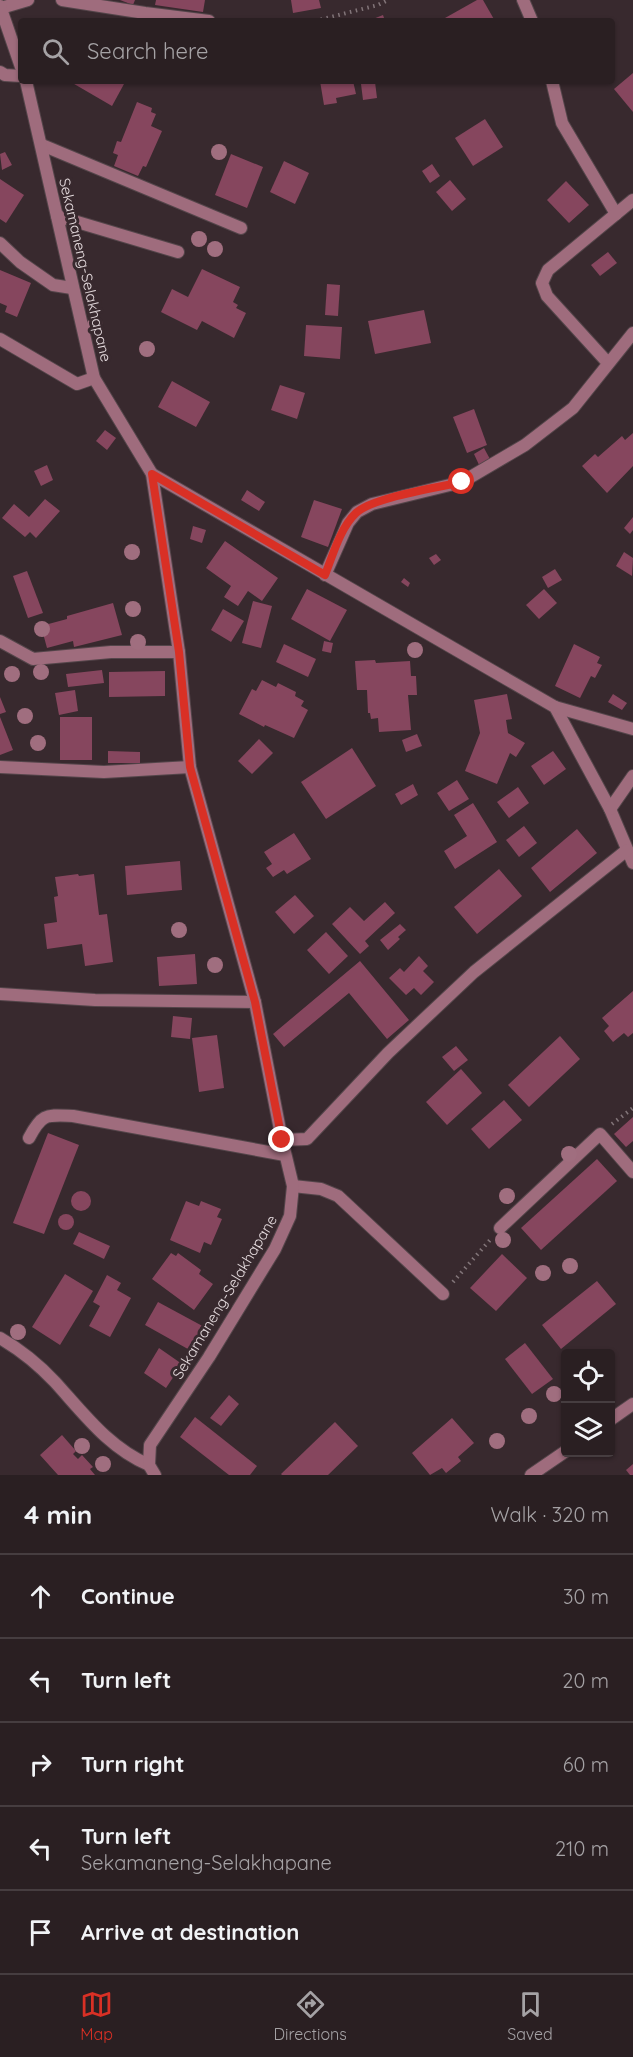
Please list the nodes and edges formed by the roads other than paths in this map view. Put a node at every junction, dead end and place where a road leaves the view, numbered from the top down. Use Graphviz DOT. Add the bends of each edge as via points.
graph roads {
  1 [pos="27,0"];
  2 [pos="62,0"];
  3 [pos="523,0"];
  4 [pos="0,7"];
  5 [pos="181,18"];
  6 [pos="531,18"];
  7 [pos="18,58"];
  8 [pos="0,72"];
  9 [pos="18,76"];
  10 [pos="27,84"];
  11 [pos="553,84"];
  12 [pos="42,145"];
  13 [pos="633,200"];
  14 [pos="616,214"];
  15 [pos="57,216"];
  16 [pos="241,228"];
  17 [pos="0,243"];
  18 [pos="178,252"];
  19 [pos="72,288"];
  20 [pos="633,333"];
  21 [pos="0,339"];
  22 [pos="608,363"];
  23 [pos="94,378"];
  24 [pos="152,474"];
  25 [pos="325,575"];
  26 [pos="0,641"];
  27 [pos="179,652"];
  28 [pos="555,707"];
  29 [pos="633,728"];
  30 [pos="0,767"];
  31 [pos="190,767"];
  32 [pos="633,776"];
  33 [pos="610,809"];
  34 [pos="627,850"];
  35 [pos="633,863"];
  36 [pos="0,994"];
  37 [pos="255,1002"];
  38 [pos="29,1138"];
  39 [pos="282,1140"];
  40 [pos="285,1155"];
  41 [pos="633,1172"];
  42 [pos="293,1186"];
  43 [pos="500,1228"];
  44 [pos="443,1294"];
  45 [pos="0,1338"];
  46 [pos="633,1404"];
  47 [pos="615,1417"];
  48 [pos="561,1454"];
  49 [pos="152,1470"];
  50 [pos="531,1475"];
  1 -- 4 [label="street"];
  2 -- 5 [label="street"];
  3 -- 6 [label="street"];
  4 -- 7 [label="street"];
  8 -- 9 [label="street"];
  10 -- 12 [label="street, Sekamaneng-Selakhapane"];
  11 -- 14 [label="street" via="562,123"];
  12 -- 15 [label="street, Sekamaneng-Selakhapane"];
  12 -- 16 [label="street"];
  13 -- 14 [label="street"];
  14 -- 22 [label="street" via="548,270 542,283 547,296"];
  15 -- 18 [label="street"];
  15 -- 19 [label="street, Sekamaneng-Selakhapane"];
  17 -- 19 [label="street" via="53,285"];
  19 -- 23 [label="street, Sekamaneng-Selakhapane"];
  20 -- 22 [label="street"];
  21 -- 23 [label="street" via="77,384"];
  22 -- 25 [label="street" via="573,408 493,465 462,482 372,504 357,512 348,523"];
  23 -- 24 [label="street, Sekamaneng-Selakhapane"];
  24 -- 25 [label="street"];
  24 -- 27 [label="street, Sekamaneng-Selakhapane"];
  25 -- 28 [label="street"];
  26 -- 27 [label="street" via="33,659 111,652"];
  27 -- 31 [label="street, Sekamaneng-Selakhapane"];
  28 -- 29 [label="street"];
  28 -- 33 [label="street"];
  30 -- 31 [label="street" via="104,772"];
  31 -- 37 [label="street, Sekamaneng-Selakhapane"];
  32 -- 33 [label="street"];
  33 -- 34 [label="street"];
  34 -- 35 [label="street"];
  34 -- 39 [label="street" via="474,972 388,1053 308,1139"];
  36 -- 37 [label="street" via="95,1000"];
  37 -- 39 [label="street, Sekamaneng-Selakhapane"];
  38 -- 40 [label="street" via="38,1121 50,1116 73,1116"];
  39 -- 40 [label="street, Sekamaneng-Selakhapane"];
  40 -- 42 [label="street, Sekamaneng-Selakhapane"];
  41 -- 43 [label="street" via="600,1134"];
  42 -- 44 [label="street" via="321,1189 338,1197"];
  42 -- 49 [label="street, Sekamaneng-Selakhapane" via="290,1216 275,1249 150,1445"];
  45 -- 49 [label="street" via="53,1380 102,1434"];
  46 -- 47 [label="street"];
  48 -- 50 [label="street"];
}
